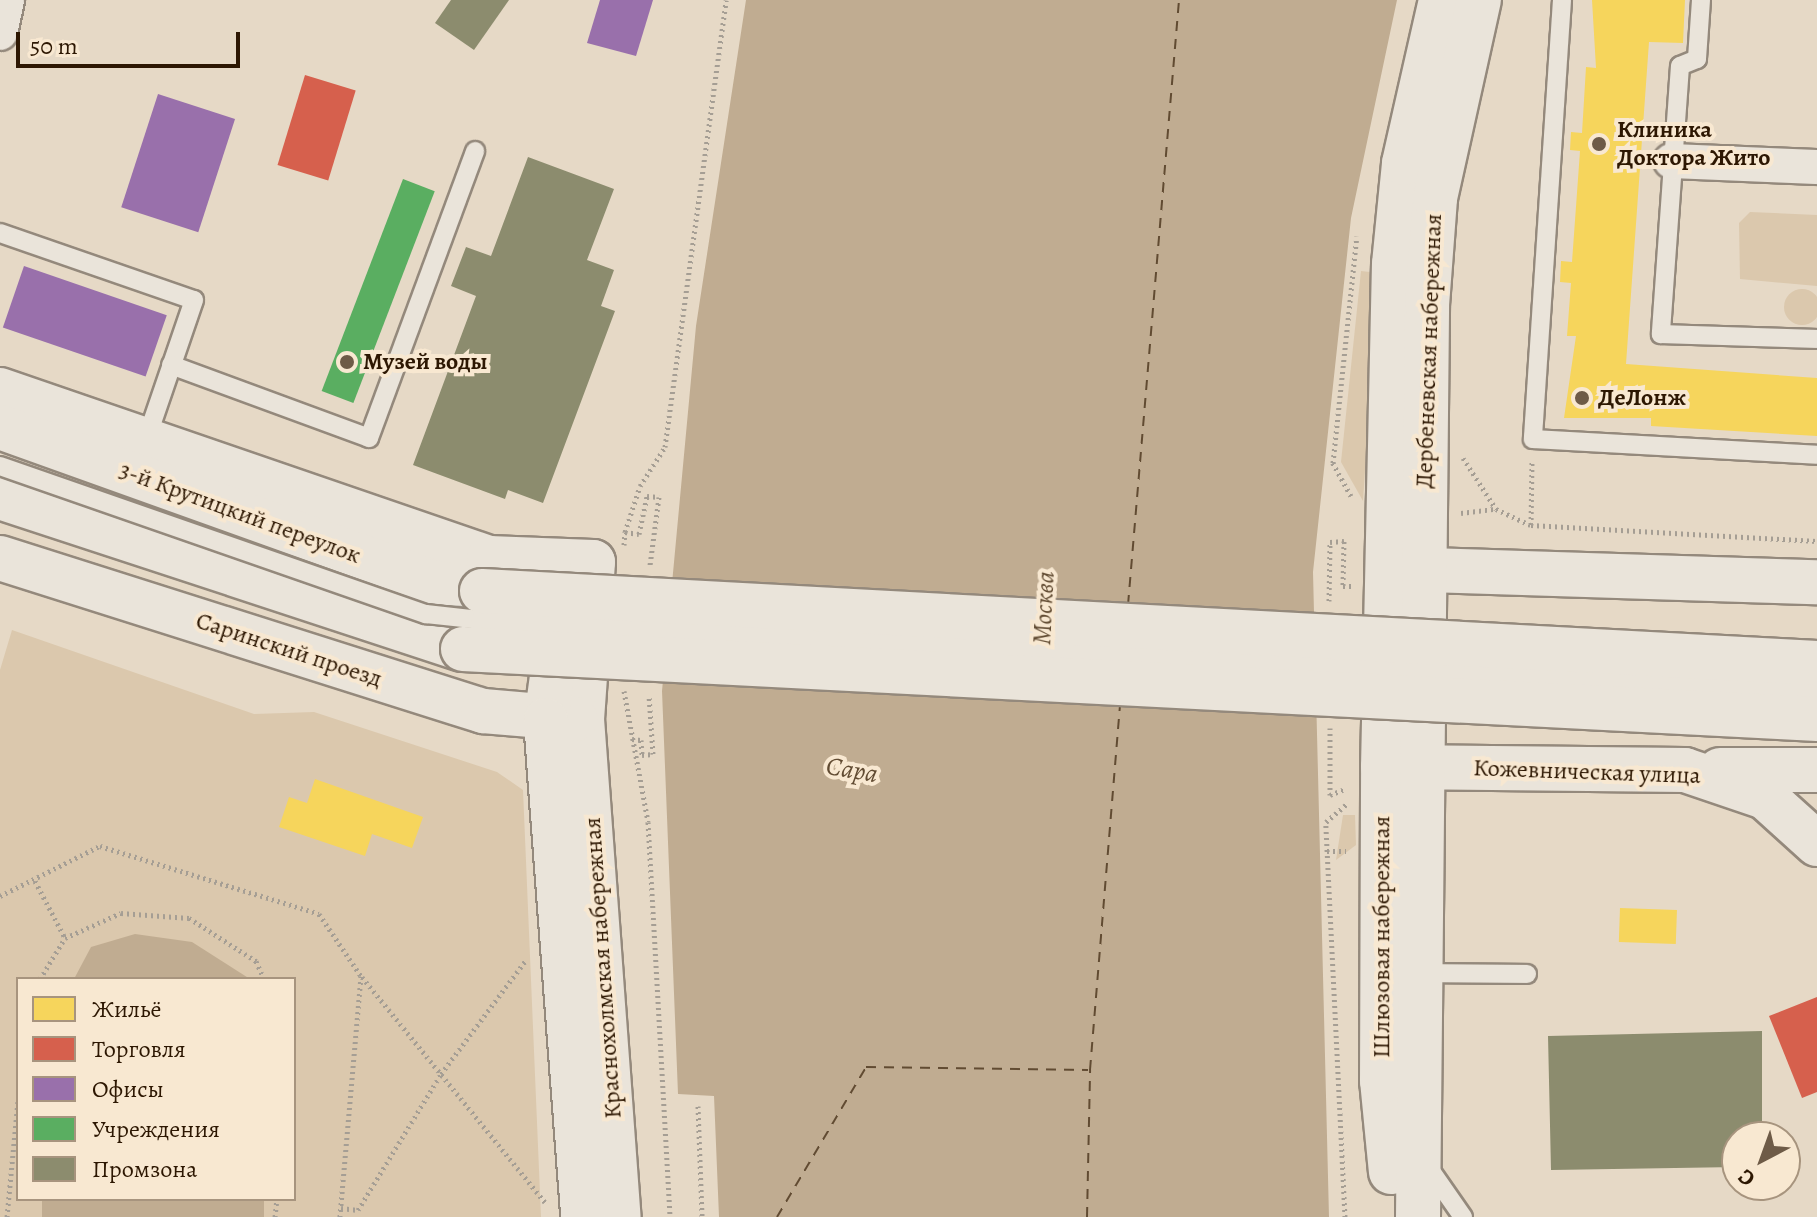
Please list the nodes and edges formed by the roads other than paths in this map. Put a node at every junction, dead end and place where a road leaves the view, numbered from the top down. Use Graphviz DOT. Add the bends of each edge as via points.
graph roads {
  1 [pos="7,0"];
  2 [pos="1441,0"];
  3 [pos="1479,0"];
  4 [pos="1562,0"];
  5 [pos="1701,0"];
  6 [pos="0,33"];
  7 [pos="475,151"];
  8 [pos="1671,161"];
  9 [pos="1817,167"];
  10 [pos="0,233"];
  11 [pos="1817,339"];
  12 [pos="171,365"];
  13 [pos="0,390"];
  14 [pos="0,427"];
  15 [pos="146,440"];
  16 [pos="1817,455"];
  17 [pos="0,466"];
  18 [pos="0,497"];
  19 [pos="0,558"];
  20 [pos="1403,568"];
  21 [pos="1817,582"];
  22 [pos="1405,658"];
  23 [pos="1817,663"];
  24 [pos="1817,691"];
  25 [pos="1817,719"];
  26 [pos="564,720"];
  27 [pos="1685,770"];
  28 [pos="1817,770"];
  29 [pos="1376,779"];
  30 [pos="1817,844"];
  31 [pos="1420,973"];
  32 [pos="1527,974"];
  33 [pos="1415,1148"];
  34 [pos="570,1216"];
  35 [pos="619,1217"];
  36 [pos="1395,1217"];
  37 [pos="1418,1217"];
  38 [pos="1463,1217"];
  1 -- 6 [label="street"];
  2 -- 20 [label="main road, Дербеневская набережная" via="1404,163"];
  3 -- 20 [label="main road, Дербеневская набережная" via="1435,198"];
  4 -- 16 [label="lane" via="1533,439"];
  5 -- 8 [label="lane" via="1697,59 1680,66"];
  7 -- 12 [label="lane" via="369,438"];
  8 -- 9 [label="street"];
  8 -- 11 [label="lane" via="1661,334"];
  10 -- 12 [label="lane" via="194,300"];
  12 -- 15 [label="lane"];
  13 -- 15 [label="main road"];
  14 -- 23 [label="main road, 3-й Крутицкий переулок, bridge" via="429,581 482,591"];
  15 -- 26 [label="main road" via="489,558 580,560"];
  17 -- 24 [label="lane, bridge" via="440,615"];
  18 -- 25 [label="main road, bridge" via="463,649"];
  19 -- 26 [label="main road, Саринский проезд" via="483,711"];
  20 -- 21 [label="main road"];
  20 -- 22 [label="main road, Дербеневская набережная"];
  22 -- 29 [label="main road, Шлюзовая набережная"];
  26 -- 34 [label="main road, Краснохолмская набережная"];
  26 -- 35 [label="main road, Краснохолмская набережная"];
  27 -- 28 [label="main road"];
  27 -- 29 [label="main road, Кожевническая улица"];
  27 -- 30 [label="main road, Кожевническая улица" via="1765,797"];
  29 -- 31 [label="main road, Шлюзовая набережная"];
  29 -- 36 [label="main road, Шлюзовая набережная" via="1382,1081"];
  31 -- 32 [label="lane"];
  31 -- 33 [label="main road, Шлюзовая набережная"];
  33 -- 37 [label="main road, Шлюзовая набережная"];
  33 -- 38 [label="lane"];
}
